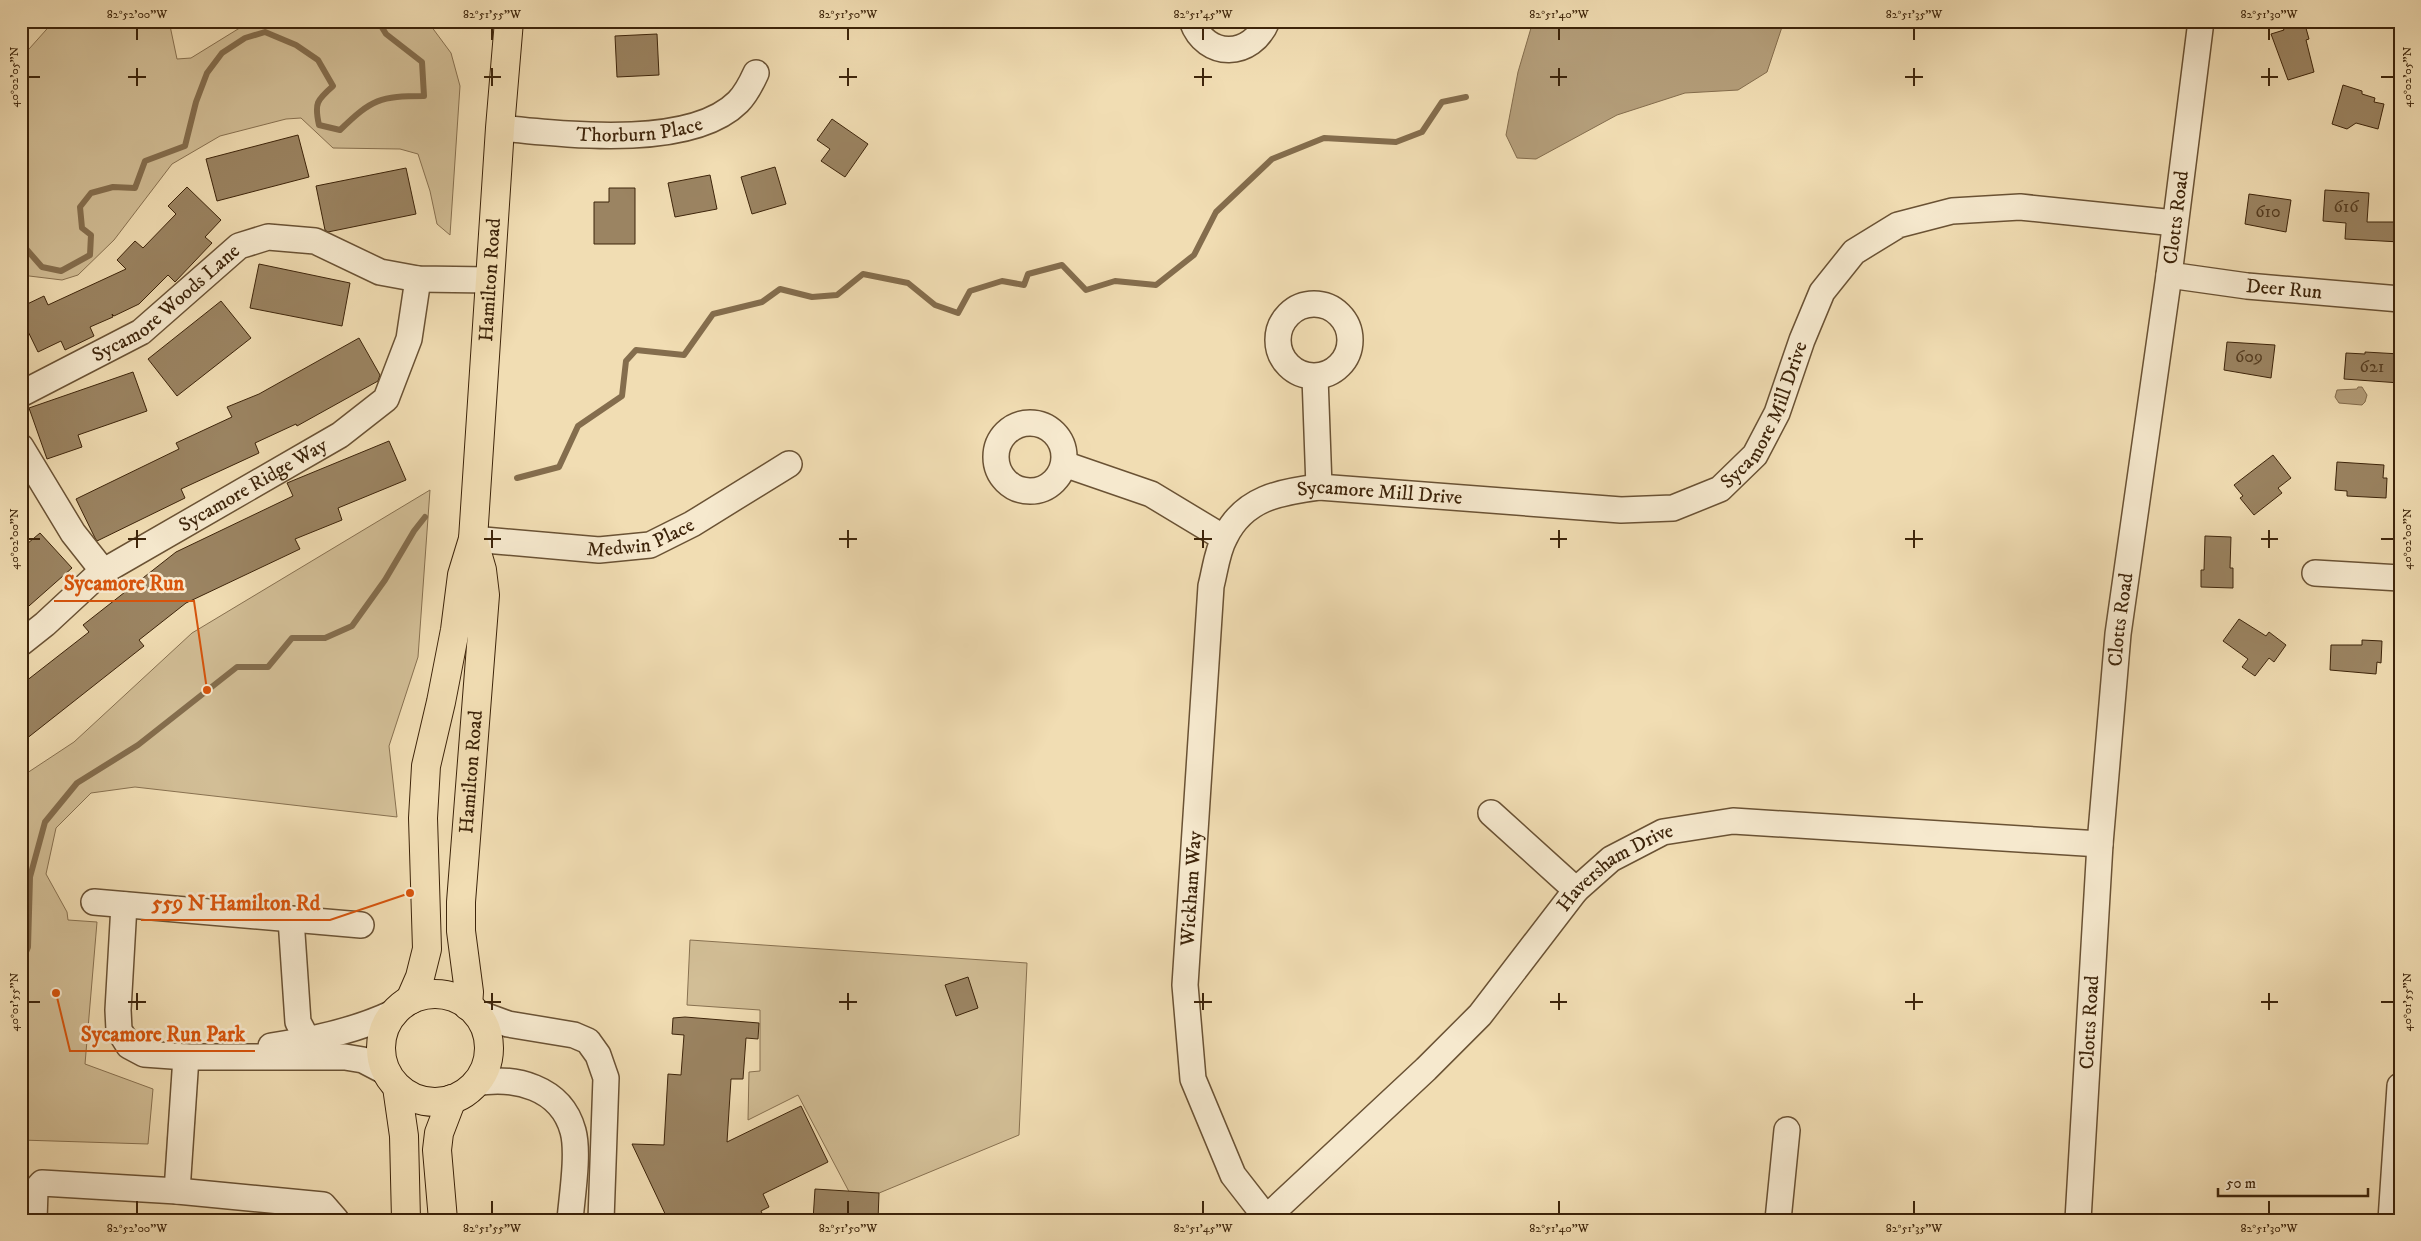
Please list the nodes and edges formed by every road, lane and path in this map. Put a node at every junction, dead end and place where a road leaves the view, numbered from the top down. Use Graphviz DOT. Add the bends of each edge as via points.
graph roads {
  1 [pos="509,21"];
  2 [pos="1192,21"];
  3 [pos="1267,21"];
  4 [pos="2201,21"];
  5 [pos="756,73"];
  6 [pos="500,128"];
  7 [pos="2175,223"];
  8 [pos="2169,275"];
  9 [pos="418,279"];
  10 [pos="490,280"];
  11 [pos="2400,299"];
  12 [pos="1315,377"];
  13 [pos="21,394"];
  14 [pos="21,447"];
  15 [pos="789,464"];
  16 [pos="1064,464"];
  17 [pos="1319,487"];
  18 [pos="1224,538"];
  19 [pos="473,539"];
  20 [pos="103,571"];
  21 [pos="2315,573"];
  22 [pos="2400,578"];
  23 [pos="21,643"];
  24 [pos="1491,813"];
  25 [pos="2100,844"];
  26 [pos="1576,890"];
  27 [pos="94,902"];
  28 [pos="124,904"];
  29 [pos="291,919"];
  30 [pos="361,926"];
  31 [pos="402,1006"];
  32 [pos="472,1009"];
  33 [pos="307,1039"];
  34 [pos="186,1057"];
  35 [pos="392,1079"];
  36 [pos="476,1083"];
  37 [pos="2400,1086"];
  38 [pos="452,1099"];
  39 [pos="1787,1130"];
  40 [pos="177,1191"];
  41 [pos="329,1212"];
  42 [pos="1266,1219"];
  43 [pos="34,1220"];
  44 [pos="406,1220"];
  45 [pos="443,1220"];
  46 [pos="570,1220"];
  47 [pos="601,1220"];
  48 [pos="1778,1220"];
  49 [pos="2078,1220"];
  50 [pos="2392,1220"];
  1 -- 6 [label="main road, Hamilton Road"];
  2 -- 3 [label="street" via="1207,43 1230,50 1253,42"];
  4 -- 7 [label="street, Clotts Road"];
  5 -- 6 [label="street, Thorburn Place" via="746,93 724,113 674,130 648,134 602,134"];
  6 -- 10 [label="main road, Hamilton Road"];
  7 -- 8 [label="street, Clotts Road"];
  7 -- 17 [label="street, Sycamore Mill Drive" via="2020,208 1952,211 1898,225 1854,252 1822,292 1778,413 1755,456 1720,489 1672,508 1621,510"];
  8 -- 11 [label="street, Deer Run" via="2256,287"];
  8 -- 25 [label="street, Clotts Road" via="2118,634"];
  9 -- 10 [label="street, Sycamore Woods Lane"];
  9 -- 13 [label="street, Sycamore Woods Lane" via="380,272 314,241 268,237 239,246 141,332"];
  9 -- 20 [label="street, Sycamore Ridge Way" via="409,339 386,399 340,435"];
  10 -- 19 [label="main road, Hamilton Road"];
  12 -- 17 [label="street"];
  14 -- 20 [label="street" via="73,533"];
  15 -- 19 [label="street, Medwin Place" via="692,524 650,545 599,550"];
  16 -- 18 [label="street" via="1150,494"];
  17 -- 18 [label="street, Sycamore Mill Drive" via="1268,496 1236,520"];
  18 -- 42 [label="street, Wickham Way" via="1211,586 1185,985 1193,1079 1233,1176"];
  19 -- 31 [label="main road, Hamilton Road" via="462,575 442,702 426,766 423,818 427,949 420,977"];
  19 -- 32 [label="main road, Hamilton Road" via="485,595 461,902 461,931"];
  20 -- 23 [label="street, Sycamore Ridge Way"];
  21 -- 22 [label="street"];
  24 -- 26 [label="street"];
  25 -- 26 [label="street, Haversham Drive" via="1733,821 1662,832 1611,859"];
  25 -- 49 [label="street, Clotts Road"];
  26 -- 42 [label="street, Haversham Drive" via="1480,1015"];
  27 -- 28 [label="street"];
  28 -- 29 [label="street"];
  28 -- 34 [label="street" via="119,1030 128,1046 144,1054"];
  29 -- 30 [label="street"];
  29 -- 33 [label="street" via="298,1022"];
  31 -- 32 [label="main road" via="424,995 440,994 455,998"];
  31 -- 33 [label="street" via="368,1025"];
  31 -- 35 [label="main road" via="385,1026 381,1041 381,1057"];
  32 -- 36 [label="main road" via="486,1033 488,1055"];
  32 -- 47 [label="street" via="508,1024 574,1035 588,1041 598,1055 606,1078"];
  33 -- 34 [label="street"];
  34 -- 35 [label="street" via="345,1057 363,1060"];
  34 -- 40 [label="street"];
  35 -- 38 [label="main road" via="409,1095 423,1100 438,1102"];
  35 -- 44 [label="main road" via="404,1136"];
  36 -- 38 [label="main road"];
  36 -- 46 [label="street" via="503,1080 534,1086 563,1109 573,1131"];
  37 -- 50 [label="street"];
  38 -- 45 [label="main road" via="439,1133 437,1150"];
  39 -- 48 [label="street"];
  40 -- 41 [label="street"];
  40 -- 43 [label="street" via="42,1183 35,1192"];
}
